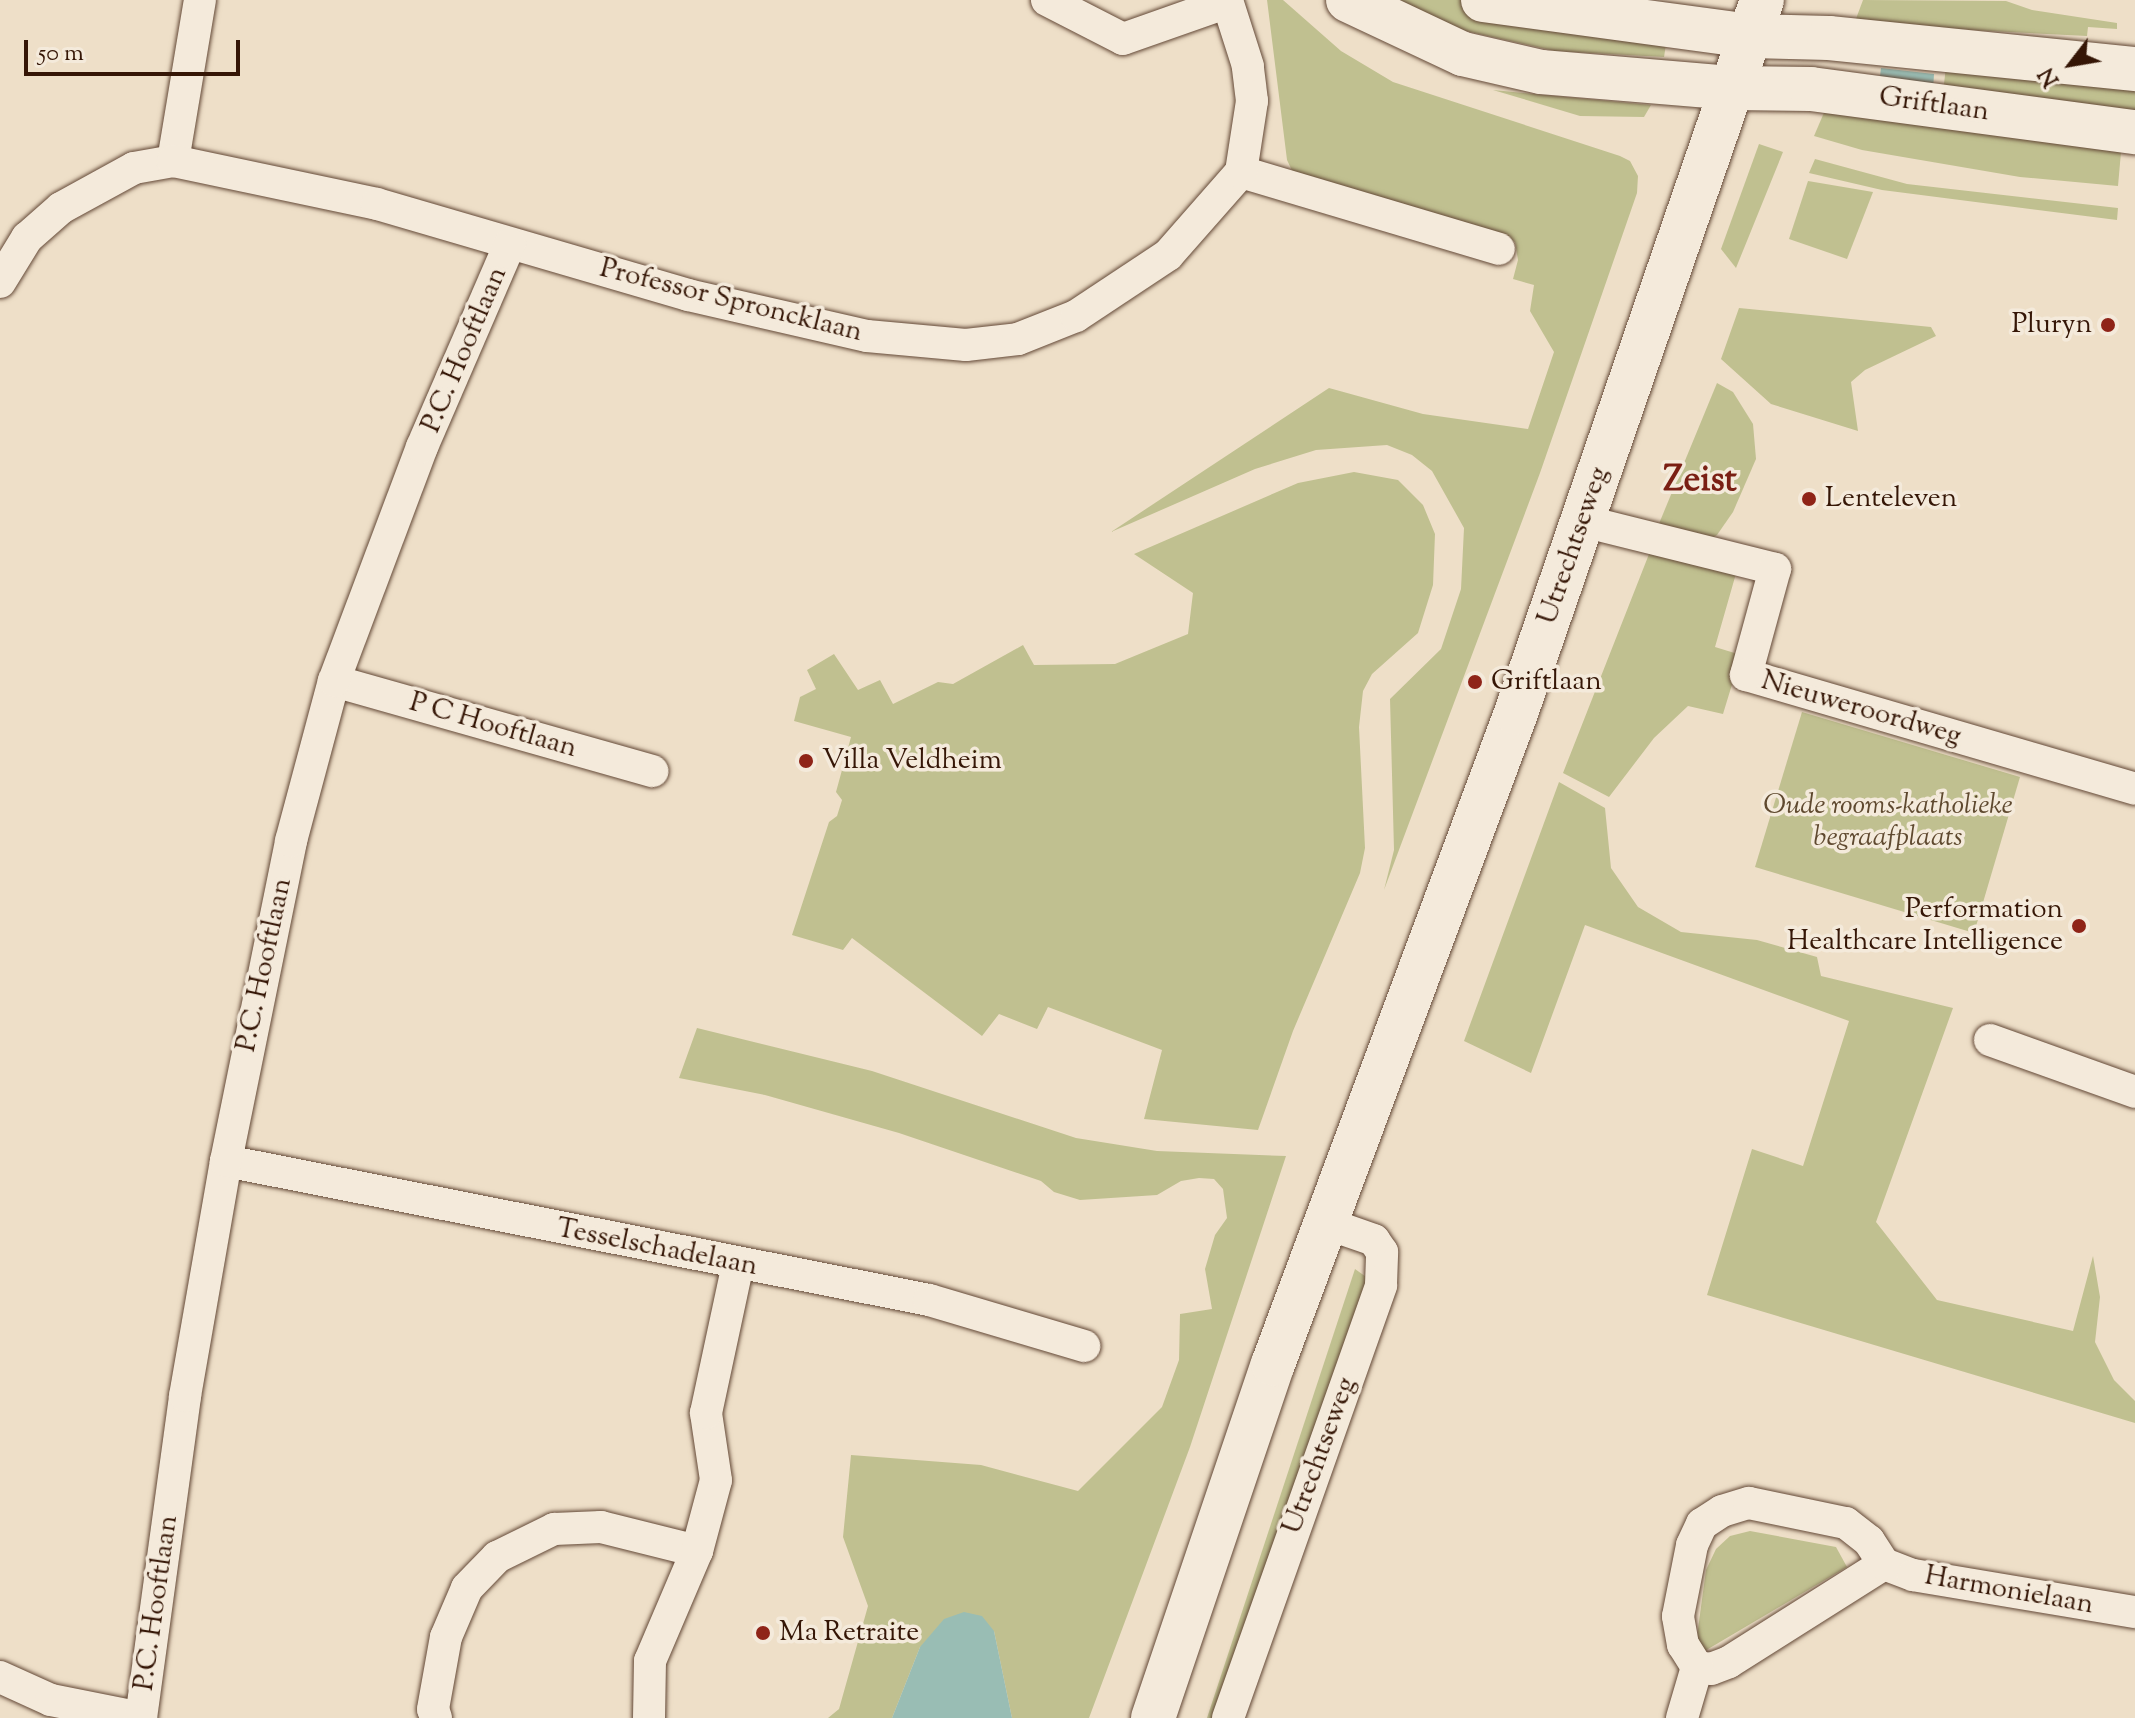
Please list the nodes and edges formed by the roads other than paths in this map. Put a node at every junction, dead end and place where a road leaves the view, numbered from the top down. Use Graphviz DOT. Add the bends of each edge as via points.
graph roads {
  1 [pos="200,0"];
  2 [pos="1047,0"];
  3 [pos="1348,0"];
  4 [pos="1483,0"];
  5 [pos="1226,1"];
  6 [pos="1756,18"];
  7 [pos="2135,69"];
  8 [pos="1733,88"];
  9 [pos="2135,132"];
  10 [pos="173,161"];
  11 [pos="1241,172"];
  12 [pos="510,244"];
  13 [pos="1499,249"];
  14 [pos="0,282"];
  15 [pos="1583,521"];
  16 [pos="334,681"];
  17 [pos="653,771"];
  18 [pos="2135,789"];
  19 [pos="1990,1040"];
  20 [pos="2135,1092"];
  21 [pos="226,1161"];
  22 [pos="1328,1224"];
  23 [pos="738,1264"];
  24 [pos="1084,1346"];
  25 [pos="697,1551"];
  26 [pos="1884,1564"];
  27 [pos="2135,1612"];
  28 [pos="1697,1667"];
  29 [pos="0,1677"];
  30 [pos="141,1718"];
  31 [pos="436,1718"];
  32 [pos="649,1718"];
  33 [pos="1153,1718"];
  34 [pos="1228,1718"];
  35 [pos="1682,1718"];
  1 -- 10 [label="street"];
  2 -- 5 [label="street" via="1123,39"];
  3 -- 8 [label="main road, Griftlaan" via="1463,54 1541,72"];
  4 -- 6 [label="main road, Griftlaan"];
  5 -- 11 [label="street, Professor Sproncklaan" via="1249,77 1250,134"];
  6 -- 7 [label="main road, Griftlaan" via="1829,38"];
  6 -- 8 [label="main road, Utrechtseweg"];
  8 -- 9 [label="main road, Griftlaan" via="1811,89"];
  8 -- 15 [label="main road, Utrechtseweg"];
  10 -- 12 [label="street, Professor Sproncklaan" via="294,184"];
  10 -- 14 [label="street" via="134,168 61,208 27,238"];
  11 -- 12 [label="street, Professor Sproncklaan" via="1168,255 1076,316 1018,339 966,345 867,336 688,295"];
  11 -- 13 [label="street"];
  12 -- 16 [label="street, P.C. Hooftlaan" via="422,447"];
  15 -- 18 [label="street, Nieuweroordweg" via="1775,569 1746,675"];
  15 -- 22 [label="main road, Utrechtseweg"];
  16 -- 17 [label="street, P C Hooftlaan"];
  16 -- 21 [label="street, P.C. Hooftlaan" via="287,856"];
  19 -- 20 [label="street"];
  21 -- 23 [label="street, Tesselschadelaan"];
  21 -- 30 [label="street, P.C. Hooftlaan" via="185,1396"];
  22 -- 33 [label="main road, Utrechtseweg" via="1263,1394"];
  22 -- 34 [label="street, Utrechtseweg" via="1374,1240 1382,1252 1381,1285"];
  23 -- 24 [label="street, Tesselschadelaan" via="929,1300"];
  23 -- 25 [label="street" via="706,1413 716,1480"];
  25 -- 31 [label="street" via="601,1527 554,1529 524,1539 467,1588 446,1637 433,1709"];
  25 -- 32 [label="street" via="650,1661"];
  26 -- 27 [label="street, Harmonielaan" via="1913,1575"];
  26 -- 28 [label="street" via="1729,1662 1711,1669"];
  26 -- 28 [label="street" via="1869,1541 1846,1523 1749,1503 1722,1511 1702,1524 1692,1545 1678,1616 1683,1645"];
  28 -- 35 [label="street"];
  29 -- 30 [label="street" via="51,1700"];
}
